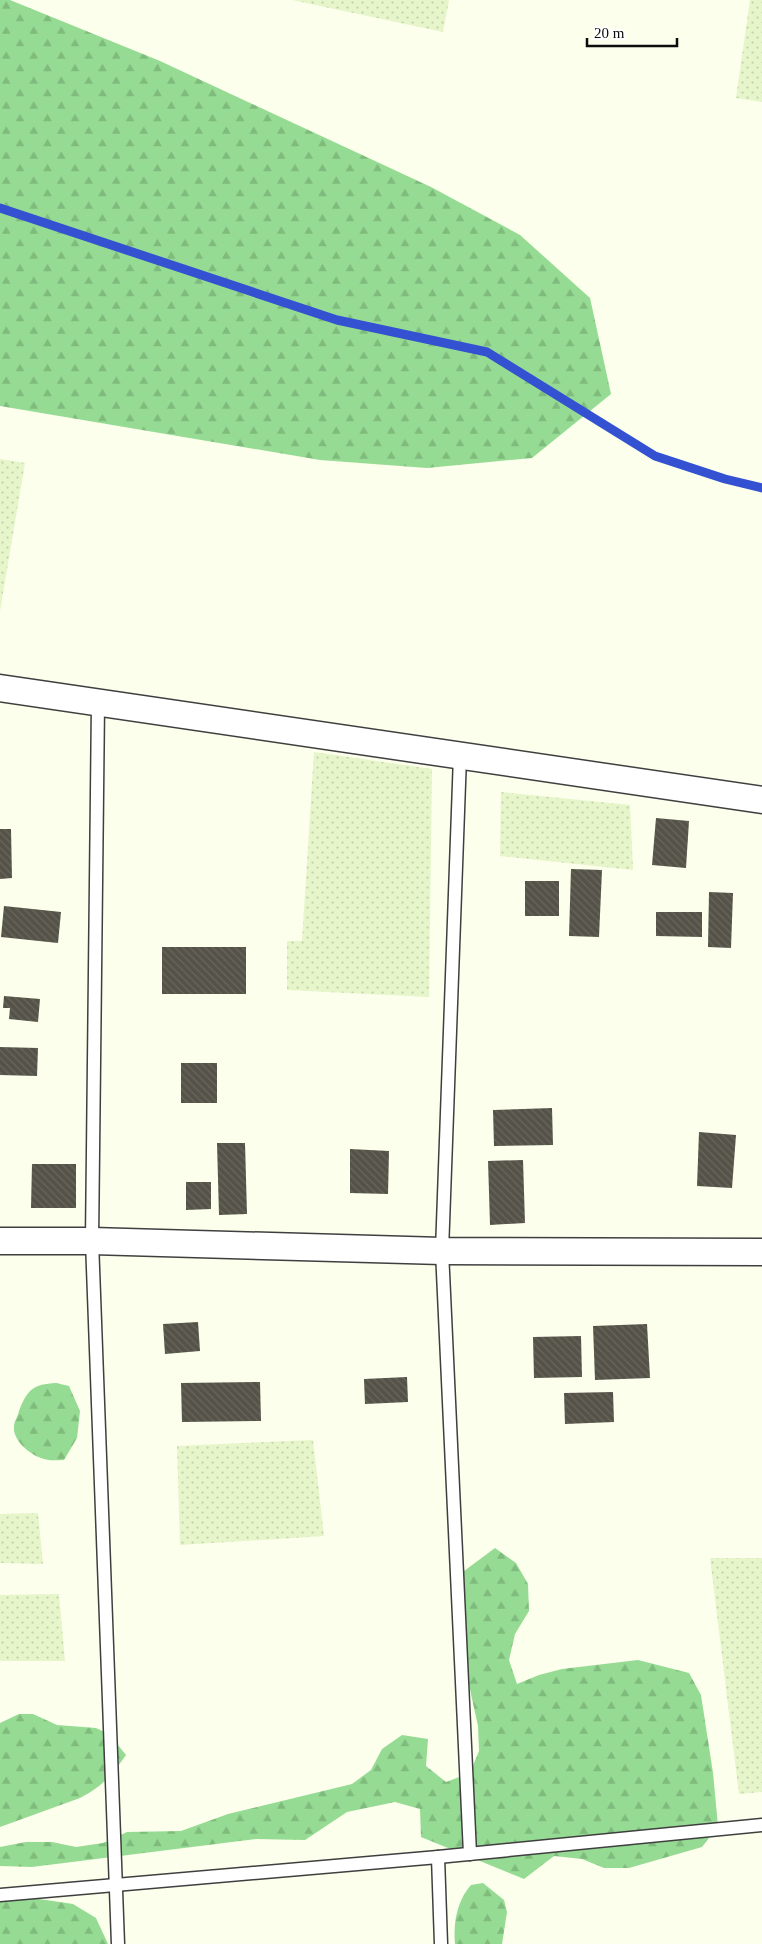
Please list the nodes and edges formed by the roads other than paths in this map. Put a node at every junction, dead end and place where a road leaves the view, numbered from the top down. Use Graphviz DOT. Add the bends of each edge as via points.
graph roads {
  1 [pos="0,688"];
  2 [pos="98,703"];
  3 [pos="460,756"];
  4 [pos="762,800"];
  5 [pos="0,1241"];
  6 [pos="92,1241"];
  7 [pos="442,1251"];
  8 [pos="762,1252"];
  9 [pos="762,1825"];
  10 [pos="470,1854"];
  11 [pos="438,1857"];
  12 [pos="115,1885"];
  13 [pos="0,1895"];
  14 [pos="118,1944"];
  15 [pos="442,1944"];
  1 -- 2 [label="street"];
  2 -- 3 [label="street"];
  2 -- 6 [label="lane"];
  3 -- 4 [label="street"];
  3 -- 7 [label="lane"];
  5 -- 6 [label="street"];
  6 -- 7 [label="street"];
  6 -- 12 [label="lane"];
  7 -- 8 [label="street"];
  7 -- 10 [label="lane"];
  9 -- 10 [label="lane"];
  10 -- 11 [label="lane"];
  11 -- 12 [label="lane"];
  11 -- 15 [label="lane"];
  12 -- 13 [label="lane"];
  12 -- 14 [label="lane"];
}
